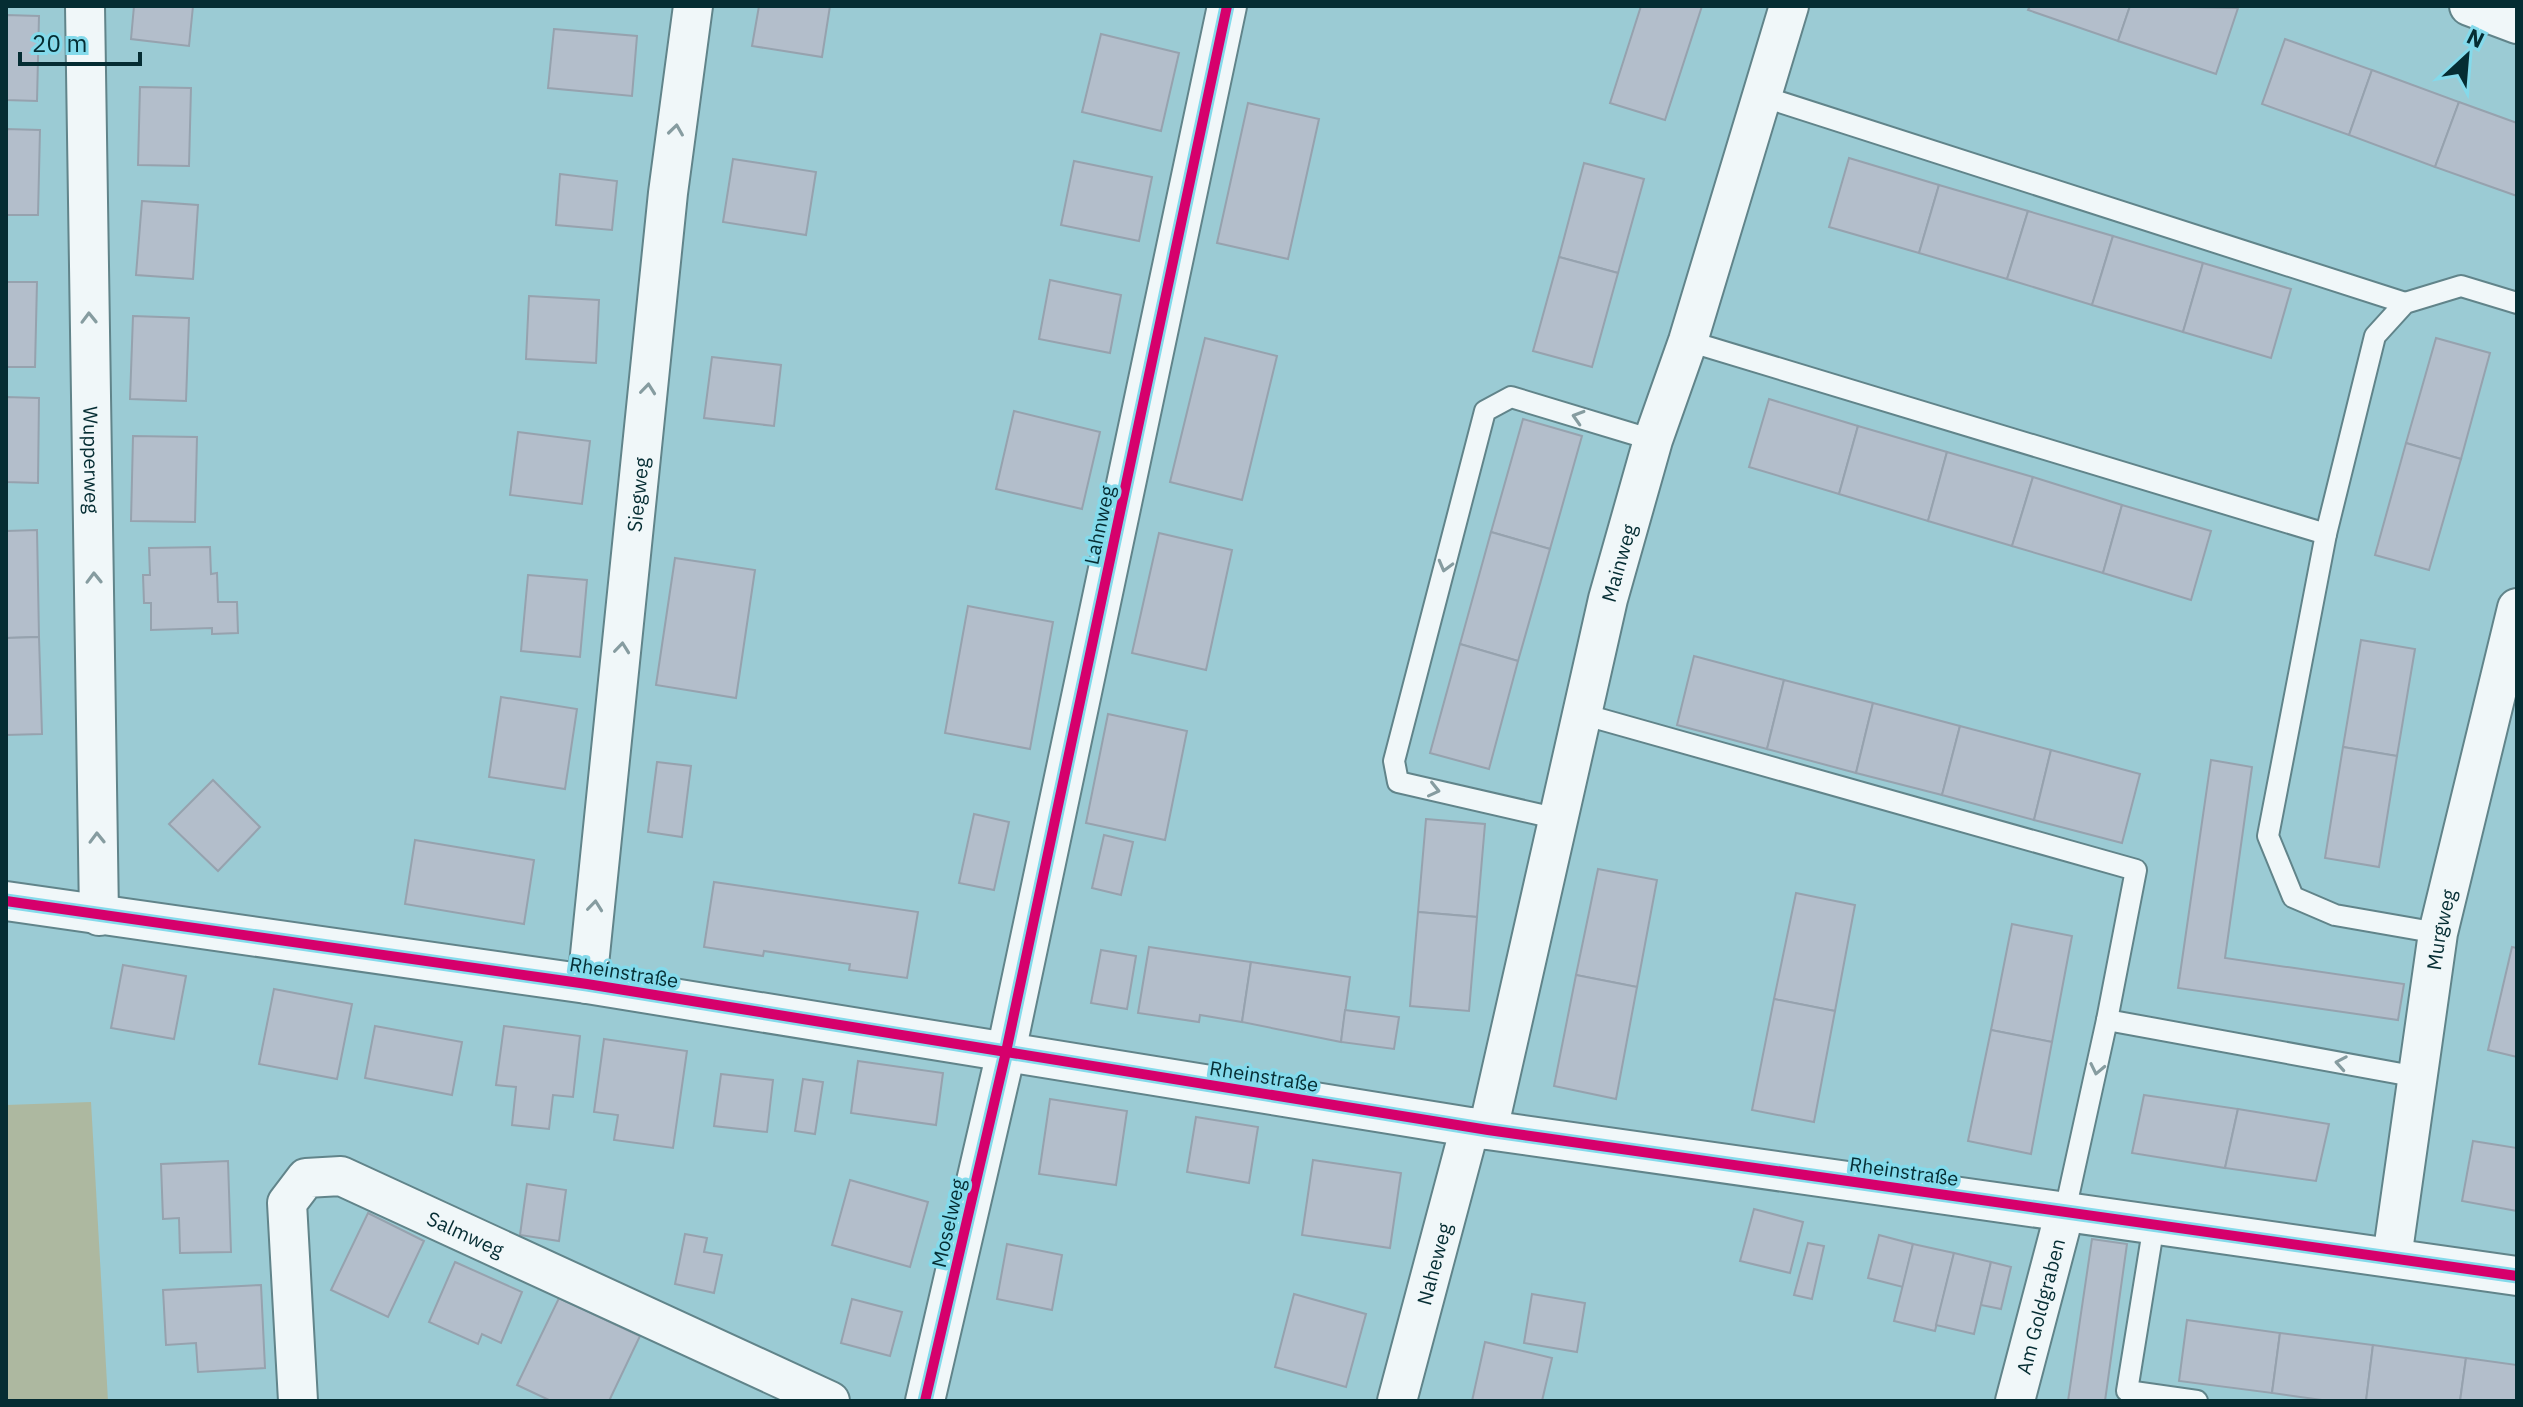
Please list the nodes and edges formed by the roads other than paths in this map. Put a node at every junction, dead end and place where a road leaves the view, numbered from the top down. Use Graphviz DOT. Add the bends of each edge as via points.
graph roads {
  1 [pos="85,6"];
  2 [pos="693,6"];
  3 [pos="1227,6"];
  4 [pos="1789,6"];
  5 [pos="2469,6"];
  6 [pos="2517,24"];
  7 [pos="1761,96"];
  8 [pos="2405,303"];
  9 [pos="2517,303"];
  10 [pos="1688,341"];
  11 [pos="1653,440"];
  12 [pos="2326,534"];
  13 [pos="2517,608"];
  14 [pos="1582,714"];
  15 [pos="1559,819"];
  16 [pos="6,901"];
  17 [pos="99,916"];
  18 [pos="2438,933"];
  19 [pos="587,984"];
  20 [pos="2107,1020"];
  21 [pos="1006,1052"];
  22 [pos="2418,1077"];
  23 [pos="1479,1128"];
  24 [pos="2065,1211"];
  25 [pos="2154,1224"];
  26 [pos="2392,1258"];
  27 [pos="2517,1276"];
  28 [pos="298,1401"];
  29 [pos="830,1401"];
  30 [pos="925,1401"];
  31 [pos="1397,1401"];
  32 [pos="2015,1401"];
  33 [pos="2197,1401"];
  17 -- 1 [label="street, Wupperweg, one-way"];
  19 -- 2 [label="street, Siegweg, one-way" via="668,193"];
  3 -- 21 [label="street, Lahnweg"];
  4 -- 7 [label="street, Mainweg"];
  5 -- 6 [label="street"];
  7 -- 8 [label="lane"];
  7 -- 10 [label="street, Mainweg"];
  8 -- 9 [label="lane" via="2461,286"];
  8 -- 12 [label="lane" via="2375,336"];
  10 -- 11 [label="street, Mainweg"];
  10 -- 12 [label="lane"];
  11 -- 14 [label="street, Mainweg"];
  11 -- 15 [label="lane, one-way" via="1511,397 1485,411 1394,761 1398,782"];
  12 -- 18 [label="lane" via="2268,836 2293,897 2335,915"];
  13 -- 18 [label="street, Murgweg"];
  14 -- 15 [label="street, Mainweg"];
  14 -- 20 [label="lane" via="2136,870"];
  15 -- 23 [label="street, Mainweg"];
  16 -- 17 [label="street, Rheinstraße"];
  17 -- 19 [label="street, Rheinstraße"];
  18 -- 22 [label="street, Murgweg"];
  19 -- 21 [label="street, Rheinstraße"];
  22 -- 20 [label="lane, one-way"];
  20 -- 24 [label="lane, one-way"];
  21 -- 23 [label="street, Rheinstraße"];
  21 -- 30 [label="street, Moselweg"];
  22 -- 26 [label="street, Murgweg"];
  23 -- 24 [label="street, Rheinstraße"];
  23 -- 31 [label="street, Naheweg"];
  24 -- 25 [label="street, Rheinstraße"];
  24 -- 32 [label="street, Am Goldgraben"];
  25 -- 26 [label="street, Rheinstraße"];
  25 -- 33 [label="lane" via="2127,1391"];
  26 -- 27 [label="street, Rheinstraße"];
  28 -- 29 [label="street, Salmweg" via="287,1203 306,1178 341,1176"];
}
